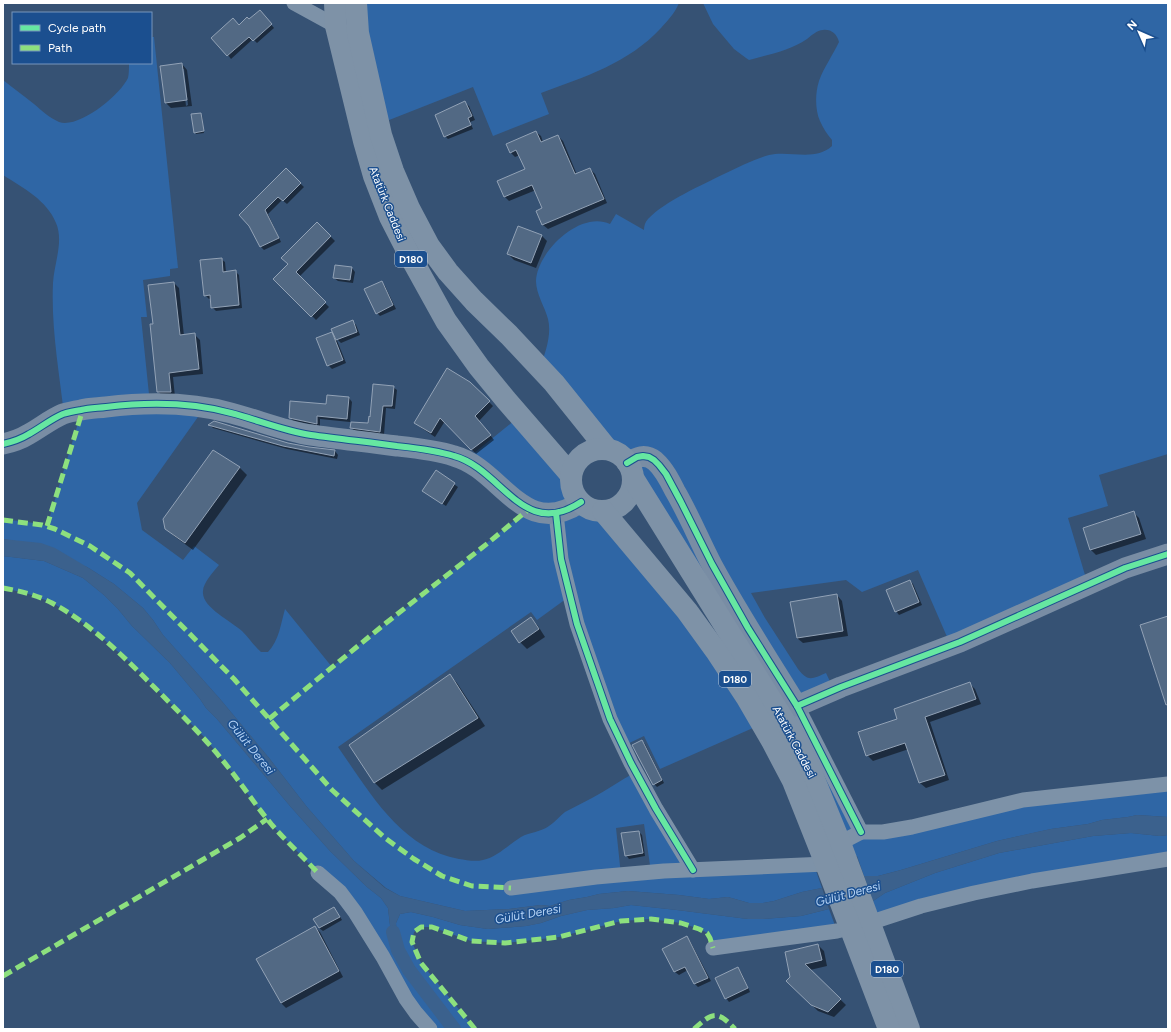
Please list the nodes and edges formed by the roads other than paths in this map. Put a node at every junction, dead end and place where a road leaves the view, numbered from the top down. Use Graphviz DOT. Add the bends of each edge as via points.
graph roads {
  1 [pos="294,3"];
  2 [pos="335,3"];
  3 [pos="356,3"];
  4 [pos="336,26"];
  5 [pos="3,444"];
  6 [pos="607,449"];
  7 [pos="630,470"];
  8 [pos="571,475"];
  9 [pos="581,502"];
  10 [pos="603,510"];
  11 [pos="556,513"];
  12 [pos="1168,554"];
  13 [pos="797,706"];
  14 [pos="1168,784"];
  15 [pos="861,832"];
  16 [pos="840,843"];
  17 [pos="1168,859"];
  18 [pos="834,866"];
  19 [pos="693,870"];
  20 [pos="318,873"];
  21 [pos="511,888"];
  22 [pos="857,918"];
  23 [pos="713,948"];
  24 [pos="430,1029"];
  25 [pos="889,1029"];
  26 [pos="910,1029"];
  1 -- 4 [label="street"];
  2 -- 4 [label="highway, Atatürk Caddesi / D180"];
  3 -- 6 [label="highway, Atatürk Caddesi / D180" via="358,33 381,135 409,208 429,246 474,301 554,383"];
  4 -- 8 [label="highway, Atatürk Caddesi / D180" via="374,176 410,256 446,321 479,367"];
  5 -- 11 [label="street" via="27,436 64,414 83,409 130,404 205,407 310,435 409,447 456,456 484,472 529,509"];
  6 -- 7 [label="highway, Atatürk Caddesi" via="620,455"];
  6 -- 8 [label="highway" via="594,450 584,455 575,464"];
  7 -- 10 [label="highway" via="632,486 629,494 615,508"];
  7 -- 13 [label="street" via="637,457 643,456 654,460 666,474 744,622"];
  7 -- 16 [label="highway, Atatürk Caddesi / D180" via="791,732 811,772"];
  8 -- 9 [label="highway, Atatürk Caddesi" via="574,493"];
  9 -- 10 [label="highway" via="591,509"];
  9 -- 11 [label="street"];
  10 -- 18 [label="highway, Atatürk Caddesi / D180" via="687,611 747,698 772,741"];
  11 -- 19 [label="street" via="562,559 577,624 610,719 656,809"];
  12 -- 13 [label="street" via="1125,568 960,642"];
  13 -- 15 [label="street"];
  14 -- 15 [label="street" via="1023,800 912,827 883,832"];
  15 -- 16 [label="street"];
  16 -- 18 [label="highway, Atatürk Caddesi / D180"];
  17 -- 22 [label="street" via="1032,881"];
  18 -- 19 [label="street"];
  18 -- 22 [label="highway, Atatürk Caddesi / D180"];
  19 -- 21 [label="street" via="596,877"];
  20 -- 24 [label="street" via="340,892 355,912 406,1000"];
  22 -- 23 [label="street" via="837,931"];
  22 -- 25 [label="highway, Atatürk Caddesi / D180"];
  22 -- 26 [label="highway, Atatürk Caddesi / D180"];
}
